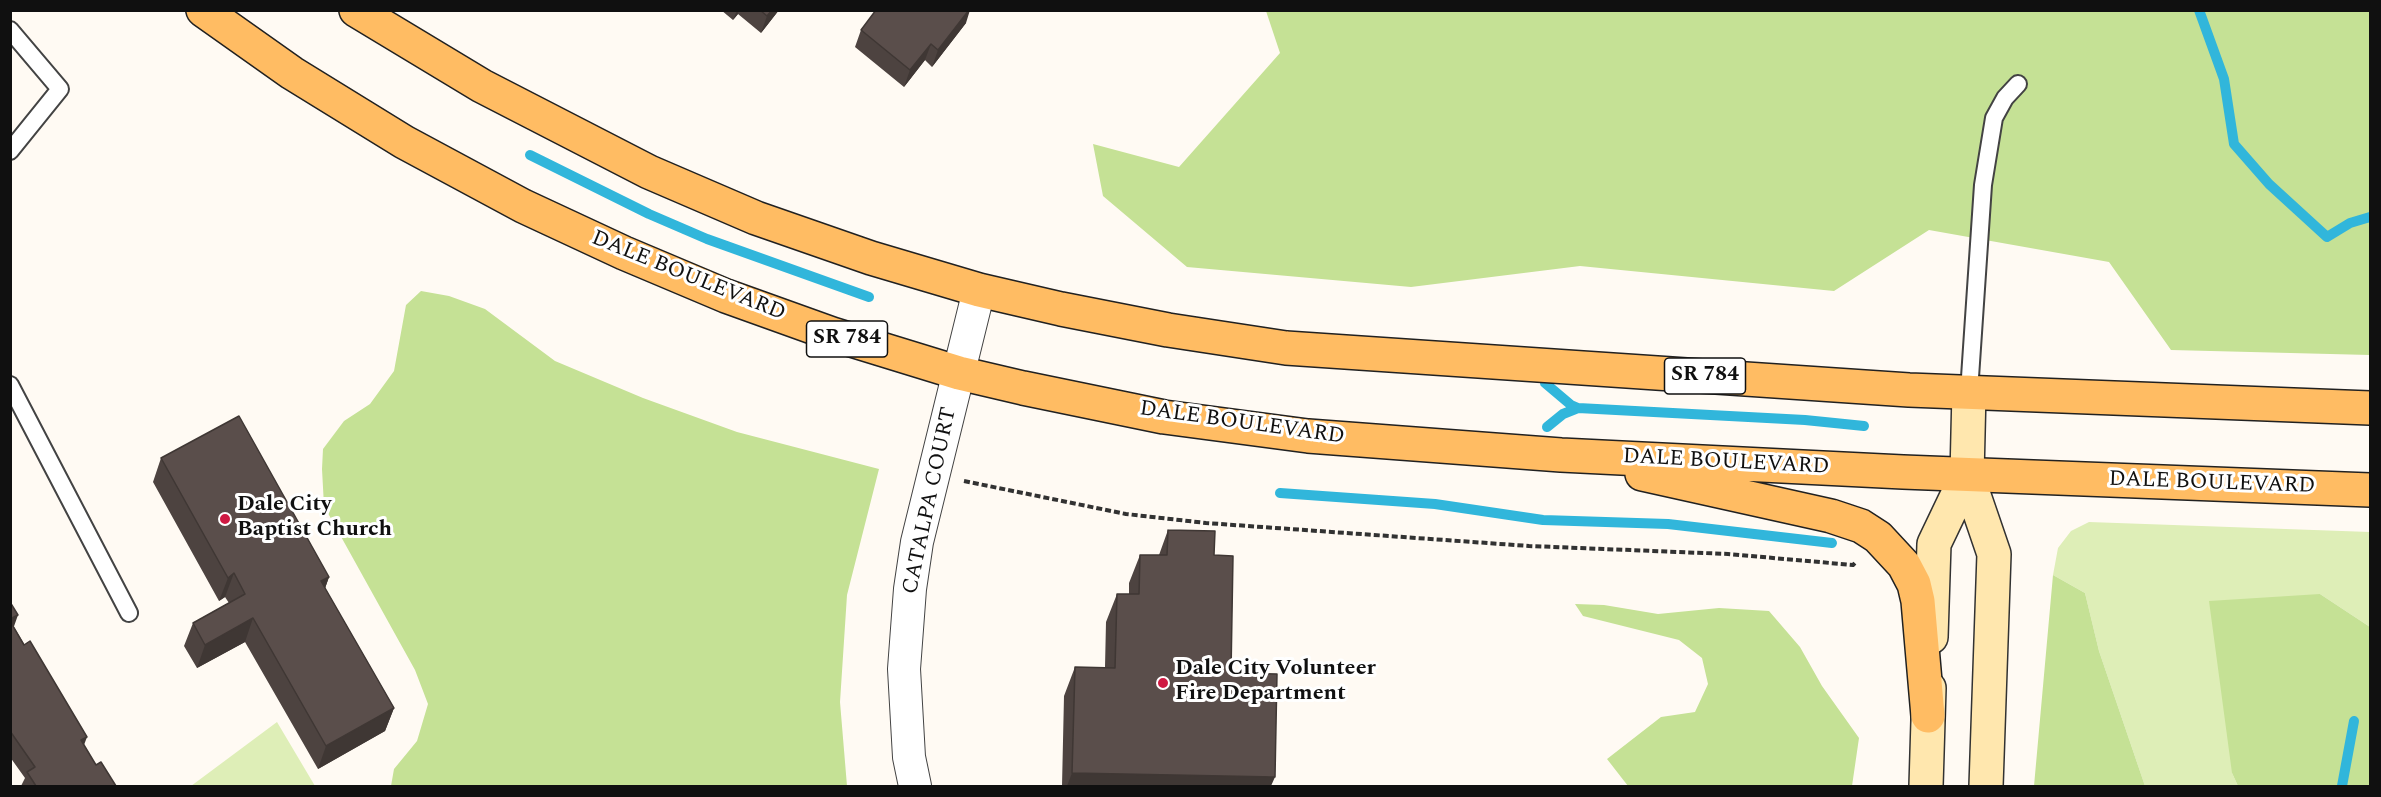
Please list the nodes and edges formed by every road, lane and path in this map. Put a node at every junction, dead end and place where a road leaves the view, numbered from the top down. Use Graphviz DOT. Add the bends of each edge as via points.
graph roads {
  1 [pos="203,10"];
  2 [pos="356,10"];
  3 [pos="10,30"];
  4 [pos="2018,84"];
  5 [pos="10,151"];
  6 [pos="979,290"];
  7 [pos="959,373"];
  8 [pos="10,385"];
  9 [pos="1969,392"];
  10 [pos="2370,408"];
  11 [pos="1561,455"];
  12 [pos="934,475"];
  13 [pos="1967,475"];
  14 [pos="2370,490"];
  15 [pos="1862,557"];
  16 [pos="129,613"];
  17 [pos="1929,716"];
  18 [pos="915,786"];
  19 [pos="1926,786"];
  20 [pos="1986,786"];
  1 -- 7 [label="main road, DALE BOULEVARD / SR 784" via="292,73 404,142 522,206 726,296"];
  2 -- 6 [label="main road, SR 784" via="482,86 649,172 756,218"];
  3 -- 5 [label="lane" via="60,89"];
  4 -- 9 [label="lane" via="1994,118 1983,185"];
  6 -- 7 [label="street, CATALPA COURT"];
  6 -- 9 [label="main road, SR 784" via="1168,330 1286,348"];
  7 -- 11 [label="main road, DALE BOULEVARD / SR 784" via="1164,417 1297,435"];
  7 -- 12 [label="street, CATALPA COURT"];
  8 -- 16 [label="lane"];
  9 -- 10 [label="main road, SR 784"];
  9 -- 13 [label="main road"];
  11 -- 13 [label="main road, DALE BOULEVARD / SR 784"];
  11 -- 17 [label="main road" via="1830,516 1861,526 1878,537 1904,565 1914,584"];
  12 -- 15 [label="path" via="1058,502 1206,523 1853,565"];
  12 -- 18 [label="street, CATALPA COURT" via="917,542 906,630 906,719"];
  13 -- 14 [label="main road, DALE BOULEVARD / SR 784"];
  13 -- 17 [label="main road" via="1934,544"];
  13 -- 20 [label="main road" via="1994,554"];
  17 -- 19 [label="main road"];
}
